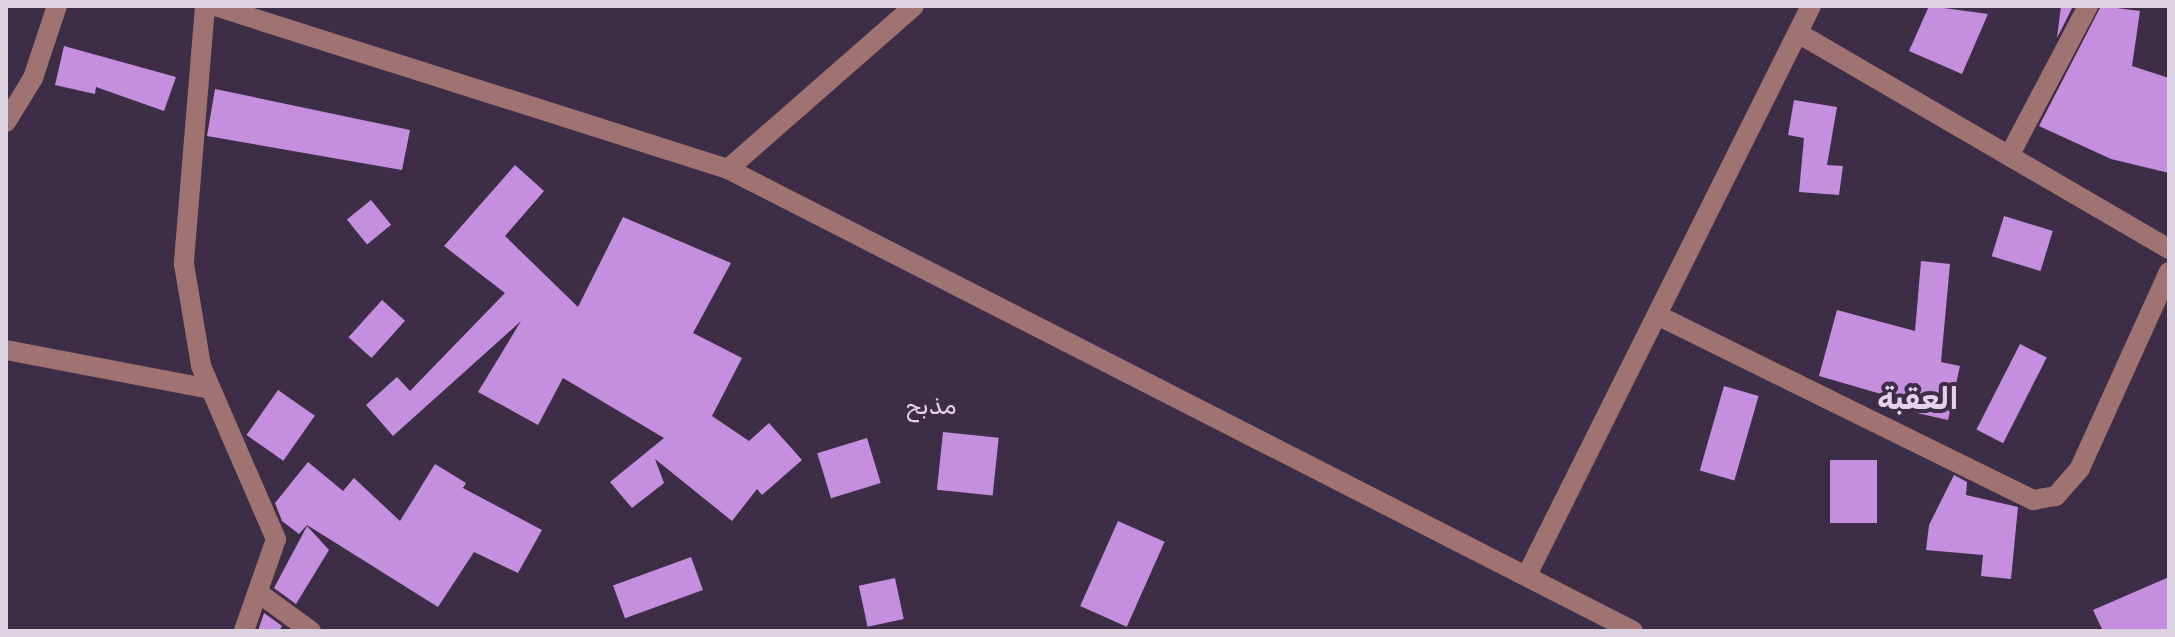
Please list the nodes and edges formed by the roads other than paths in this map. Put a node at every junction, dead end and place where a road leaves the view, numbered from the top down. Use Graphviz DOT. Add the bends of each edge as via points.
graph roads {
  1 [pos="57,6"];
  2 [pos="205,6"];
  3 [pos="215,6"];
  4 [pos="914,6"];
  5 [pos="1811,6"];
  6 [pos="2088,6"];
  7 [pos="1798,33"];
  8 [pos="6,122"];
  9 [pos="2009,156"];
  10 [pos="728,169"];
  11 [pos="2169,249"];
  12 [pos="2169,272"];
  13 [pos="1657,315"];
  14 [pos="6,350"];
  15 [pos="210,389"];
  16 [pos="1528,573"];
  17 [pos="260,594"];
  18 [pos="244,631"];
  19 [pos="311,631"];
  20 [pos="1633,631"];
  1 -- 8 [label="street" via="33,78"];
  2 -- 15 [label="street" via="184,264"];
  3 -- 10 [label="street"];
  4 -- 10 [label="street"];
  5 -- 7 [label="street"];
  6 -- 9 [label="street"];
  7 -- 9 [label="street"];
  7 -- 13 [label="street"];
  9 -- 11 [label="street"];
  10 -- 16 [label="street"];
  12 -- 13 [label="street" via="2080,468 2056,496 2033,500"];
  13 -- 16 [label="street"];
  14 -- 15 [label="street"];
  15 -- 17 [label="street" via="276,539"];
  16 -- 20 [label="street"];
  17 -- 18 [label="street"];
  17 -- 19 [label="street"];
}
